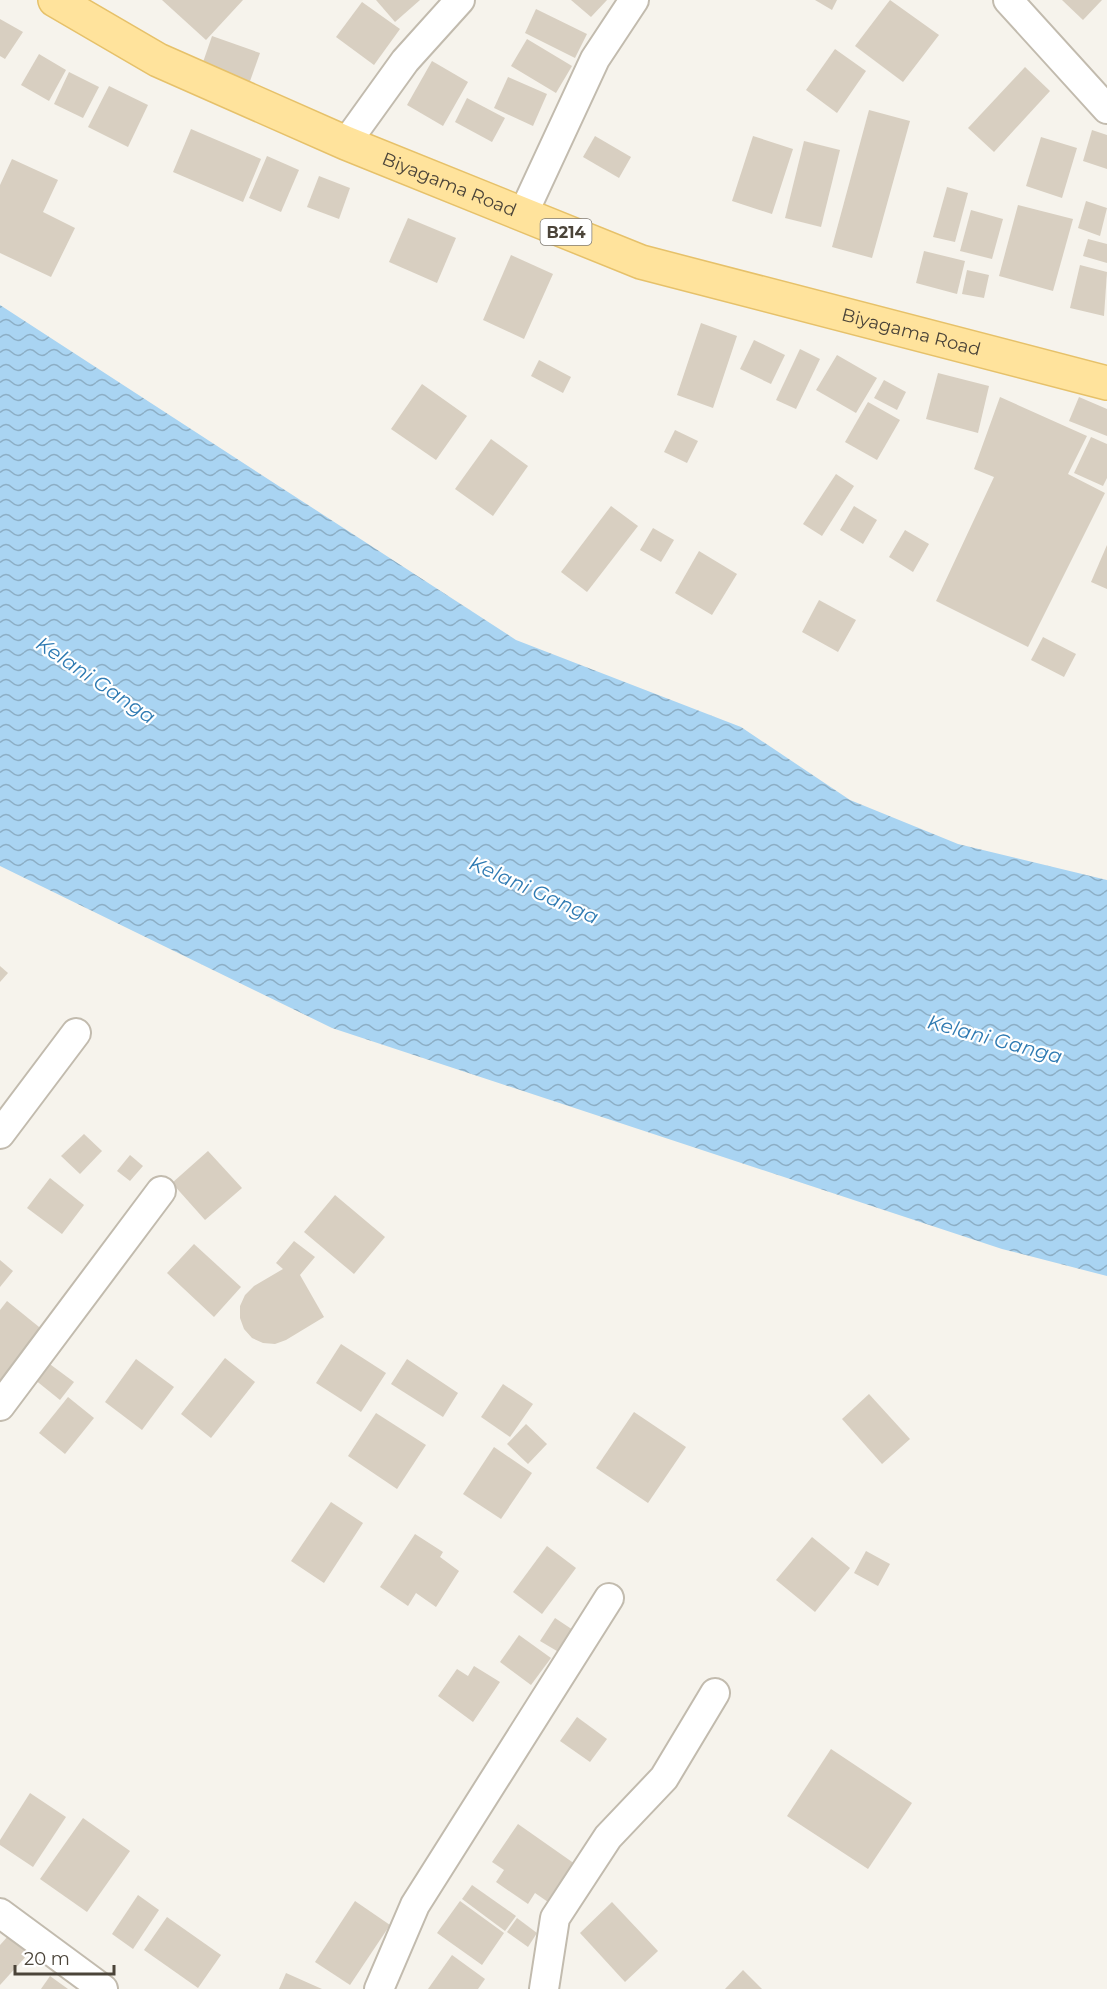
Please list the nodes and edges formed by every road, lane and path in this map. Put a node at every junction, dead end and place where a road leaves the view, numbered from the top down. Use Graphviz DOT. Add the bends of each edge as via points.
graph roads {
  1 [pos="55,0"];
  2 [pos="460,0"];
  3 [pos="634,0"];
  4 [pos="1008,0"];
  5 [pos="1107,109"];
  6 [pos="346,143"];
  7 [pos="523,214"];
  8 [pos="1107,383"];
  9 [pos="75,1033"];
  10 [pos="0,1134"];
  11 [pos="160,1191"];
  12 [pos="0,1407"];
  13 [pos="609,1598"];
  14 [pos="715,1693"];
  15 [pos="0,1913"];
  16 [pos="103,1989"];
  17 [pos="379,1989"];
  18 [pos="544,1989"];
  1 -- 6 [label="main road, Biyagama Road / B214" via="158,60"];
  2 -- 6 [label="street" via="405,61"];
  3 -- 7 [label="street" via="595,59"];
  4 -- 5 [label="street"];
  6 -- 7 [label="main road, Biyagama Road / B214"];
  7 -- 8 [label="main road, Biyagama Road / B214" via="641,262"];
  9 -- 10 [label="street"];
  11 -- 12 [label="street"];
  13 -- 17 [label="street" via="415,1905"];
  14 -- 18 [label="street" via="664,1778 608,1837 555,1918"];
  15 -- 16 [label="street"];
}
